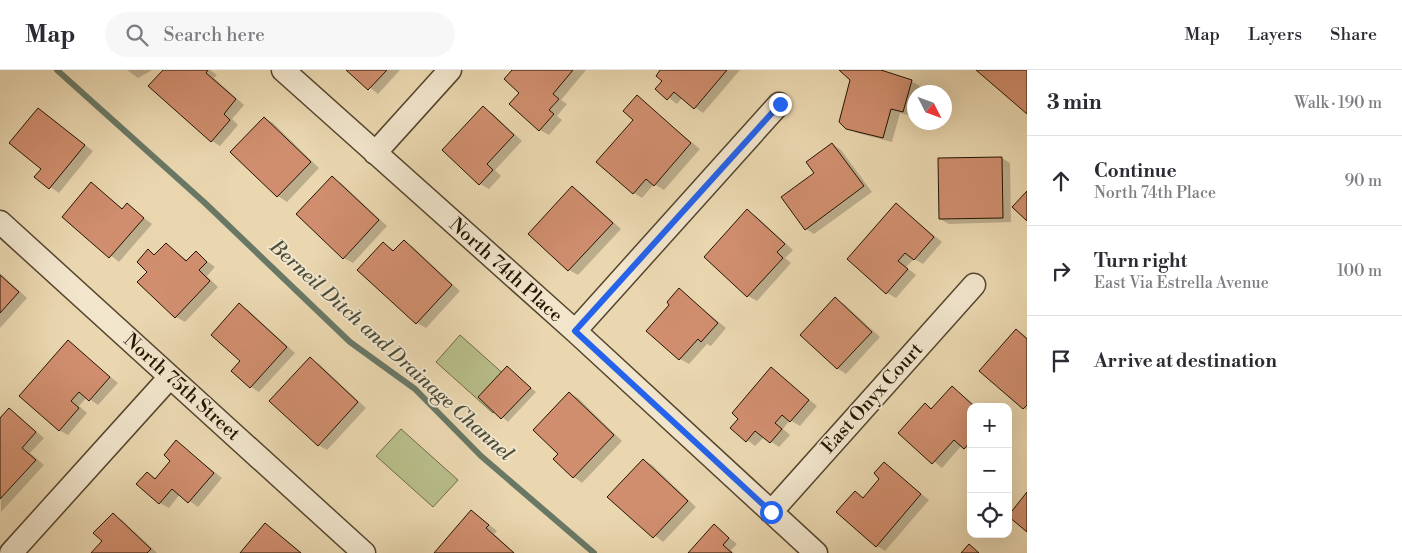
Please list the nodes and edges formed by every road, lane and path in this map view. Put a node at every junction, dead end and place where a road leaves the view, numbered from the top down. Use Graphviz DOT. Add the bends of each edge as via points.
graph roads {
  1 [pos="283,70"];
  2 [pos="450,70"];
  3 [pos="780,104"];
  4 [pos="375,153"];
  5 [pos="0,222"];
  6 [pos="974,285"];
  7 [pos="575,331"];
  8 [pos="170,377"];
  9 [pos="771,512"];
  10 [pos="12,553"];
  11 [pos="364,553"];
  12 [pos="816,553"];
  1 -- 4 [label="street, North 74th Place"];
  2 -- 4 [label="street"];
  3 -- 7 [label="street"];
  4 -- 7 [label="street, North 74th Place"];
  5 -- 8 [label="street, North 75th Street"];
  6 -- 9 [label="street, East Onyx Court"];
  7 -- 9 [label="street, North 74th Place"];
  8 -- 10 [label="street"];
  8 -- 11 [label="street, North 75th Street"];
  9 -- 12 [label="street, North 74th Place"];
}
